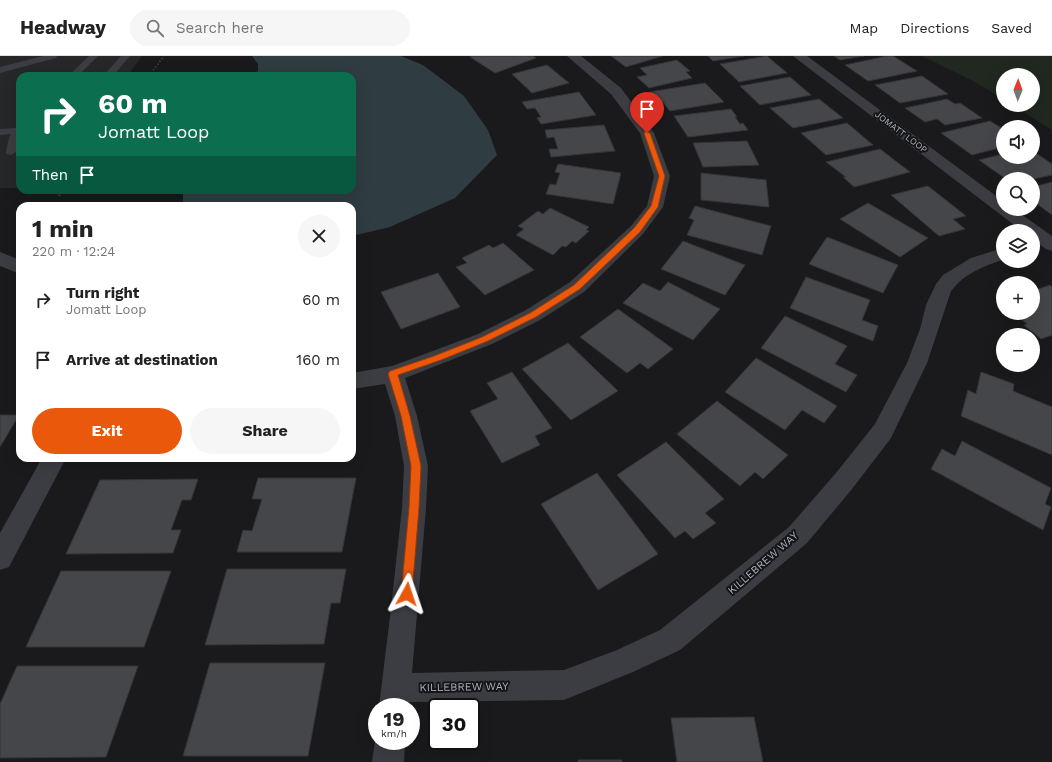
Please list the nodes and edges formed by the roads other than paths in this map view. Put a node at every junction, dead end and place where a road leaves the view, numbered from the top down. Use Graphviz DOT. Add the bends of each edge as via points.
graph roads {
  1 [pos="53,56"];
  2 [pos="94,56"];
  3 [pos="126,56"];
  4 [pos="573,56"];
  5 [pos="799,56"];
  6 [pos="0,70"];
  7 [pos="78,72"];
  8 [pos="112,72"];
  9 [pos="16,130"];
  10 [pos="0,132"];
  11 [pos="16,135"];
  12 [pos="10,152"];
  13 [pos="996,204"];
  14 [pos="1013,216"];
  15 [pos="1023,224"];
  16 [pos="996,256"];
  17 [pos="0,258"];
  18 [pos="16,266"];
  19 [pos="393,374"];
  20 [pos="356,380"];
  21 [pos="52,462"];
  22 [pos="0,558"];
  23 [pos="394,698"];
  24 [pos="389,750"];
  25 [pos="388,762"];
  1 -- 6 [label="lane"];
  2 -- 7 [label="lane"];
  3 -- 8 [label="lane"];
  4 -- 19 [label="street" via="616,91 647,133 662,176 654,207 637,230 577,287 533,315 485,339"];
  5 -- 13 [label="street, JOMATT LOOP"];
  9 -- 10 [label="lane"];
  11 -- 12 [label="lane"];
  14 -- 15 [label="street, JOMATT LOOP"];
  16 -- 23 [label="street, KILLEBREW WAY" via="962,270 943,289 917,363 883,431 834,493 798,534 670,640 624,662 564,685"];
  17 -- 18 [label="street"];
  19 -- 20 [label="street"];
  19 -- 23 [label="street" via="406,416 416,466 405,608"];
  21 -- 22 [label="street"];
  24 -- 25 [label="street"];
}
